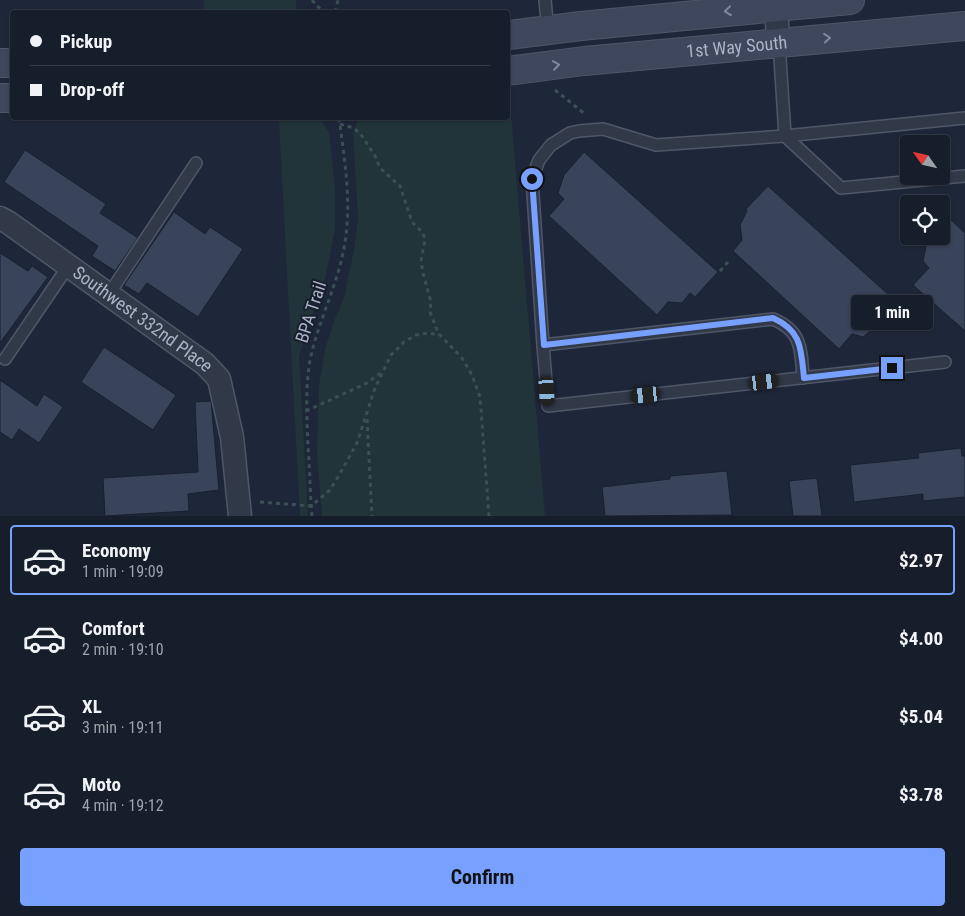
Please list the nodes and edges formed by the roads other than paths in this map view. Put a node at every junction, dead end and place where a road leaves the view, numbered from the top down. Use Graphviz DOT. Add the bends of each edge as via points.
graph roads {
  1 [pos="545,0"];
  2 [pos="850,0"];
  3 [pos="776,3"];
  4 [pos="965,26"];
  5 [pos="548,31"];
  6 [pos="510,35"];
  7 [pos="778,42"];
  8 [pos="510,70"];
  9 [pos="965,118"];
  10 [pos="786,136"];
  11 [pos="196,163"];
  12 [pos="965,176"];
  13 [pos="0,218"];
  14 [pos="69,265"];
  15 [pos="108,294"];
  16 [pos="544,345"];
  17 [pos="5,359"];
  18 [pos="945,362"];
  19 [pos="804,378"];
  20 [pos="240,508"];
  1 -- 5 [label="lane"];
  2 -- 3 [label="main road, 1st Way South"];
  3 -- 5 [label="main road, 1st Way South, one-way"];
  3 -- 7 [label="street"];
  7 -- 4 [label="main road, 1st Way South, one-way"];
  5 -- 6 [label="main road, 1st Way South"];
  8 -- 7 [label="main road, 1st Way South, one-way"];
  7 -- 10 [label="lane"];
  9 -- 10 [label="lane"];
  10 -- 12 [label="lane" via="840,188"];
  10 -- 16 [label="lane" via="656,145 603,129 570,133 551,144 539,160 532,179"];
  11 -- 15 [label="lane"];
  13 -- 14 [label="street, Southwest 332nd Place"];
  14 -- 15 [label="street, Southwest 332nd Place"];
  14 -- 17 [label="lane"];
  15 -- 20 [label="street, Southwest 332nd Place" via="205,364 219,380 232,437"];
  16 -- 19 [label="lane" via="773,318 794,333 801,351"];
  16 -- 19 [label="lane" via="548,406"];
  18 -- 19 [label="lane"];
}
